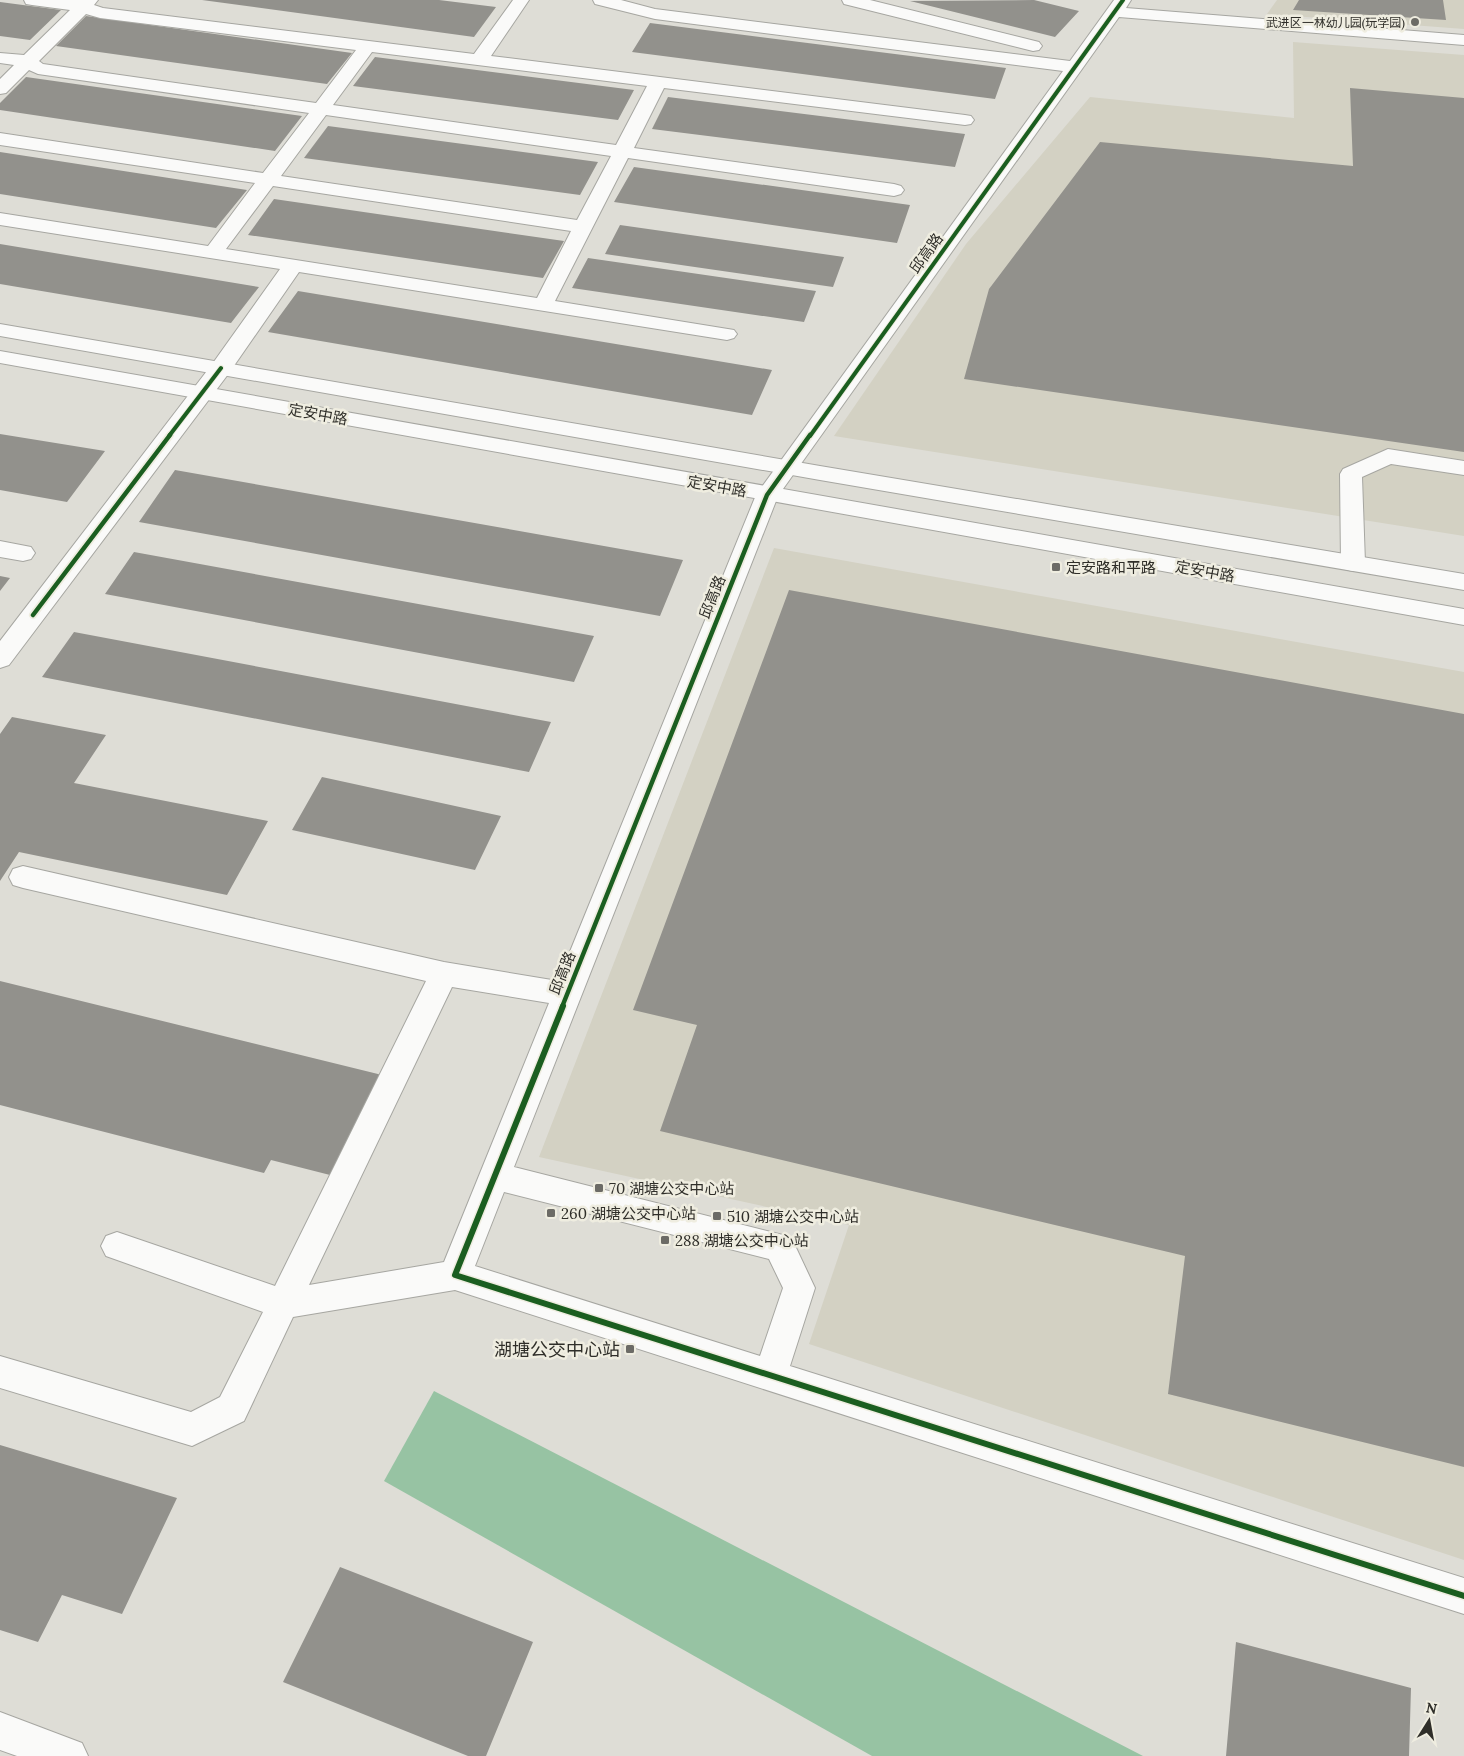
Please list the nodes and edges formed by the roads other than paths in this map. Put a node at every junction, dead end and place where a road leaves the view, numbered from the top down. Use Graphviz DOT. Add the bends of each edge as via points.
graph roads {
  1 [pos="32,0"];
  2 [pos="520,0"];
  3 [pos="601,0"];
  4 [pos="850,0"];
  5 [pos="87,3"];
  6 [pos="1119,6"];
  7 [pos="1464,40"];
  8 [pos="368,46"];
  9 [pos="1033,46"];
  10 [pos="0,58"];
  11 [pos="479,60"];
  12 [pos="28,61"];
  13 [pos="1075,67"];
  14 [pos="658,82"];
  15 [pos="0,89"];
  16 [pos="321,109"];
  17 [pos="965,120"];
  18 [pos="0,139"];
  19 [pos="622,152"];
  20 [pos="268,180"];
  21 [pos="894,190"];
  22 [pos="0,219"];
  23 [pos="582,227"];
  24 [pos="213,253"];
  25 [pos="293,266"];
  26 [pos="543,305"];
  27 [pos="0,330"];
  28 [pos="727,334"];
  29 [pos="0,357"];
  30 [pos="221,368"];
  31 [pos="201,393"];
  32 [pos="787,467"];
  33 [pos="1464,468"];
  34 [pos="767,495"];
  35 [pos="0,548"];
  36 [pos="23,553"];
  37 [pos="1353,563"];
  38 [pos="1464,582"];
  39 [pos="1464,617"];
  40 [pos="0,659"];
  41 [pos="23,877"];
  42 [pos="444,974"];
  43 [pos="568,994"];
  44 [pos="494,1176"];
  45 [pos="117,1246"];
  46 [pos="455,1275"];
  47 [pos="284,1304"];
  48 [pos="0,1372"];
  49 [pos="770,1376"];
  50 [pos="1464,1596"];
  51 [pos="0,1731"];
  52 [pos="69,1756"];
  1 -- 5 [label="street"];
  2 -- 11 [label="street"];
  3 -- 13 [label="street" via="655,14"];
  4 -- 9 [label="street"];
  5 -- 8 [label="street" via="100,13"];
  5 -- 12 [label="street"];
  6 -- 7 [label="street"];
  6 -- 13 [label="street, 邱高路"];
  8 -- 11 [label="street"];
  8 -- 16 [label="street"];
  10 -- 12 [label="street"];
  11 -- 14 [label="street"];
  12 -- 15 [label="street"];
  12 -- 16 [label="street" via="38,70"];
  13 -- 32 [label="street, 邱高路"];
  14 -- 17 [label="street"];
  14 -- 19 [label="street"];
  16 -- 19 [label="street"];
  16 -- 20 [label="street"];
  18 -- 20 [label="street"];
  19 -- 21 [label="street"];
  19 -- 23 [label="street"];
  20 -- 23 [label="street"];
  20 -- 24 [label="street"];
  22 -- 24 [label="street"];
  23 -- 26 [label="street"];
  24 -- 25 [label="street"];
  25 -- 26 [label="street"];
  25 -- 30 [label="street"];
  26 -- 28 [label="street"];
  27 -- 30 [label="street, 定安中路"];
  29 -- 31 [label="street, 定安中路"];
  30 -- 31 [label="street"];
  30 -- 32 [label="street, 定安中路"];
  31 -- 34 [label="street, 定安中路"];
  31 -- 40 [label="street"];
  32 -- 34 [label="street, 邱高路"];
  32 -- 37 [label="street, 定安中路"];
  33 -- 37 [label="street" via="1388,456 1351,474"];
  34 -- 39 [label="street, 定安中路"];
  34 -- 43 [label="street, 邱高路"];
  35 -- 36 [label="street"];
  37 -- 38 [label="street, 定安中路"];
  41 -- 42 [label="street"];
  42 -- 43 [label="street"];
  42 -- 47 [label="street"];
  43 -- 44 [label="street, 邱高路"];
  44 -- 46 [label="street, 邱高路"];
  44 -- 49 [label="street" via="780,1248 799,1288"];
  45 -- 47 [label="street"];
  46 -- 47 [label="street"];
  46 -- 49 [label="street"];
  47 -- 48 [label="street" via="232,1409 192,1429"];
  49 -- 50 [label="street"];
  51 -- 52 [label="street"];
}
